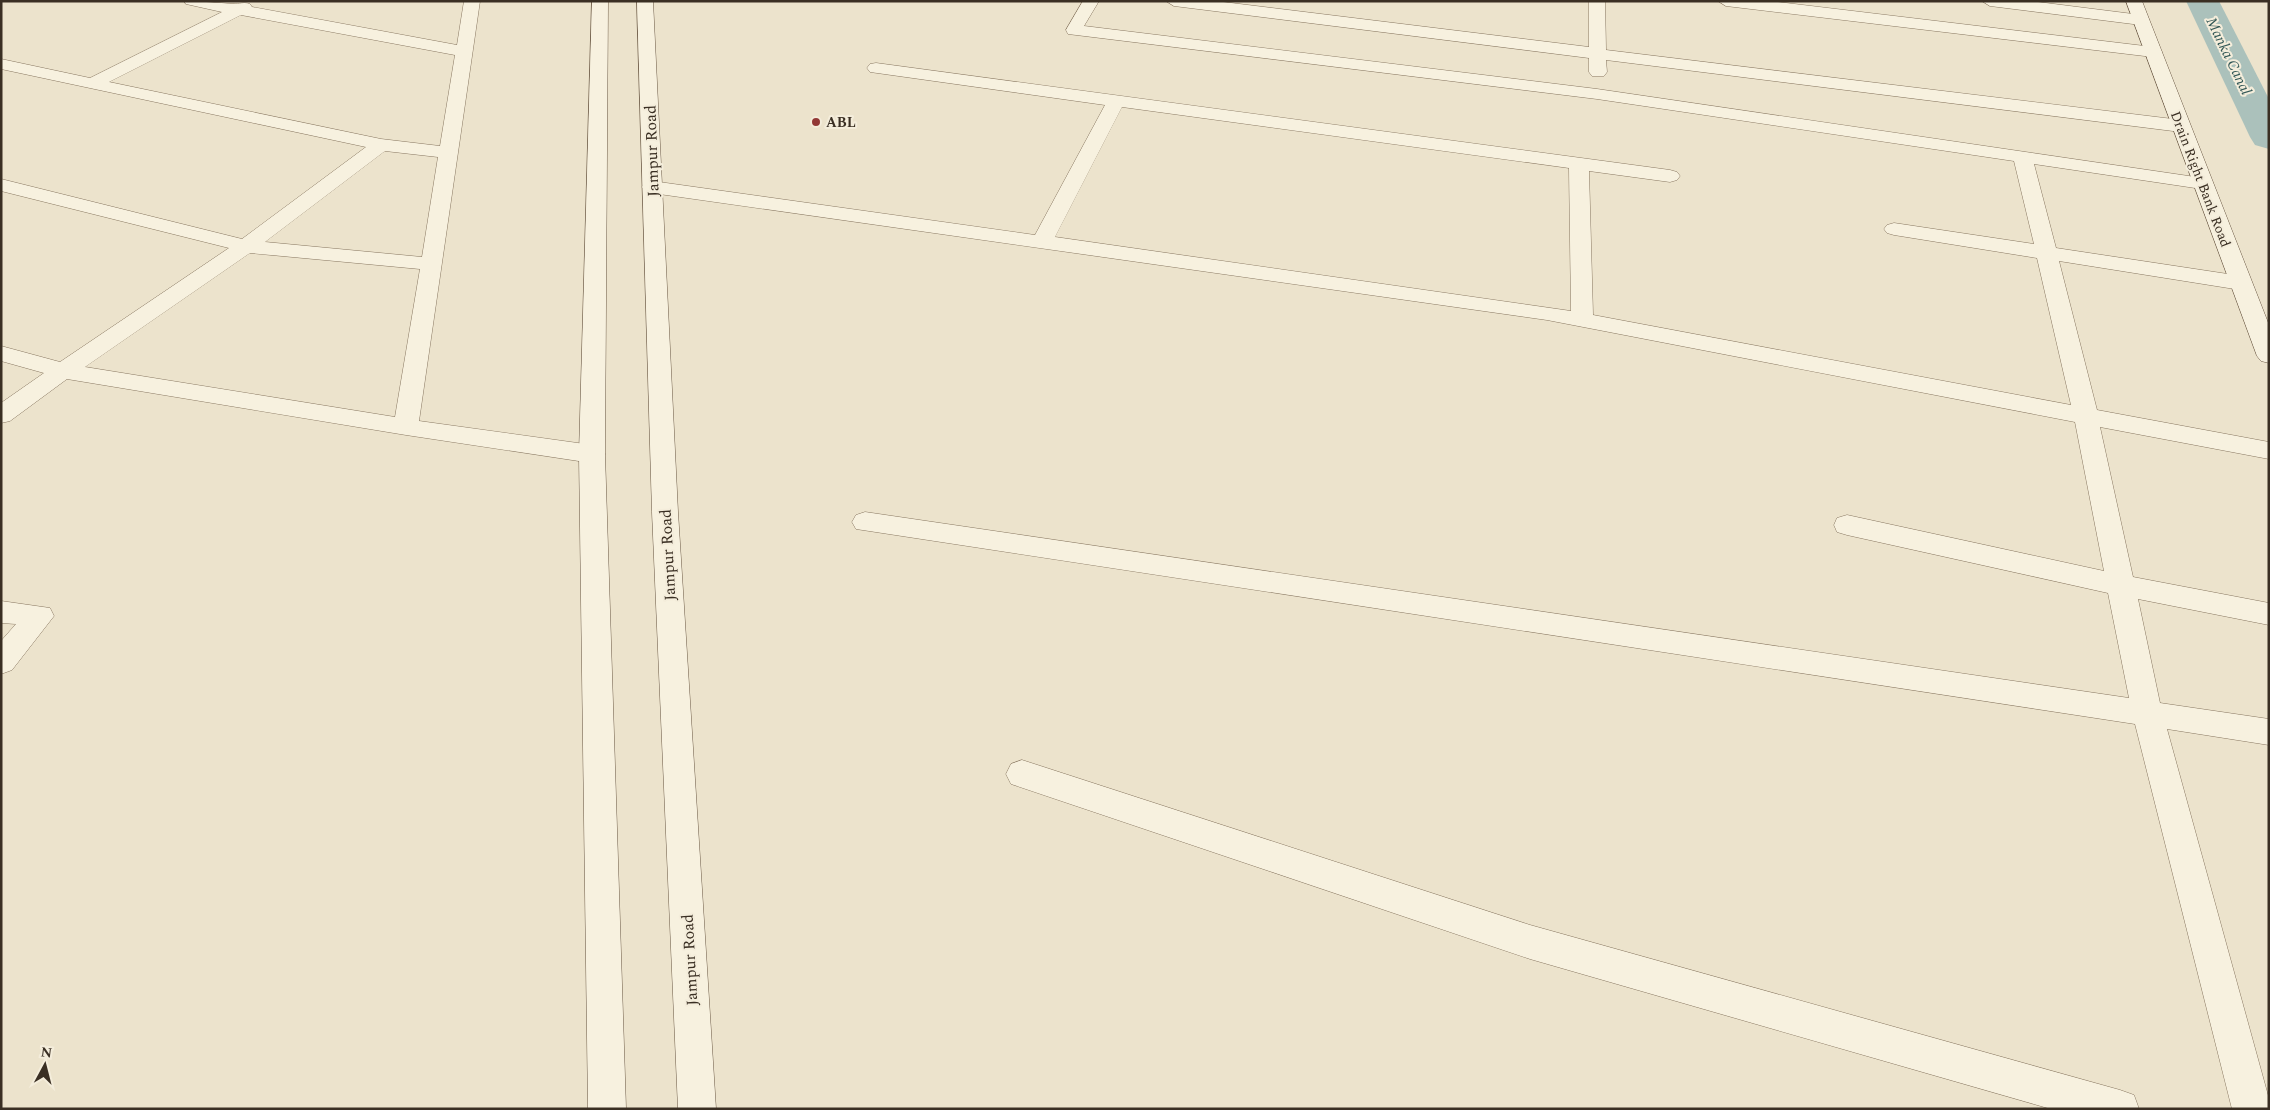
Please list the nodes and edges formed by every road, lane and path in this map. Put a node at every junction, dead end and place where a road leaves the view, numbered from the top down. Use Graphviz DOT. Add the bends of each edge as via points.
graph roads {
  1 [pos="192,1"];
  2 [pos="257,1"];
  3 [pos="472,1"];
  4 [pos="600,1"];
  5 [pos="645,1"];
  6 [pos="1091,1"];
  7 [pos="1174,1"];
  8 [pos="1597,1"];
  9 [pos="1726,1"];
  10 [pos="1990,1"];
  11 [pos="239,10"];
  12 [pos="2137,10"];
  13 [pos="1335,35"];
  14 [pos="464,52"];
  15 [pos="2153,52"];
  16 [pos="1598,55"];
  17 [pos="1,64"];
  18 [pos="876,68"];
  19 [pos="92,83"];
  20 [pos="1597,94"];
  21 [pos="1116,101"];
  22 [pos="2181,126"];
  23 [pos="381,145"];
  24 [pos="449,153"];
  25 [pos="2023,157"];
  26 [pos="1579,165"];
  27 [pos="1670,176"];
  28 [pos="2202,183"];
  29 [pos="1,185"];
  30 [pos="652,187"];
  31 [pos="1894,229"];
  32 [pos="1042,242"];
  33 [pos="246,246"];
  34 [pos="2045,252"];
  35 [pos="432,264"];
  36 [pos="2241,283"];
  37 [pos="1582,320"];
  38 [pos="1,353"];
  39 [pos="2269,356"];
  40 [pos="63,371"];
  41 [pos="1,415"];
  42 [pos="2086,417"];
  43 [pos="406,427"];
  44 [pos="2269,451"];
  45 [pos="592,454"];
  46 [pos="865,522"];
  47 [pos="1847,525"];
  48 [pos="2121,585"];
  49 [pos="1,612"];
  50 [pos="2269,614"];
  51 [pos="1,662"];
  52 [pos="2147,713"];
  53 [pos="2269,732"];
  54 [pos="1022,774"];
  55 [pos="607,1109"];
  56 [pos="697,1109"];
  57 [pos="2120,1109"];
  58 [pos="2252,1109"];
  1 -- 11 [label="street"];
  2 -- 11 [label="street"];
  3 -- 14 [label="street"];
  4 -- 45 [label="street"];
  5 -- 30 [label="street, Jampur Road"];
  6 -- 13 [label="street" via="1074,30"];
  7 -- 13 [label="street"];
  8 -- 16 [label="street"];
  9 -- 15 [label="street"];
  10 -- 12 [label="street"];
  11 -- 14 [label="street"];
  11 -- 19 [label="street"];
  12 -- 15 [label="street, Drain Right Bank Road"];
  13 -- 16 [label="street"];
  13 -- 20 [label="street"];
  14 -- 24 [label="street"];
  15 -- 22 [label="street, Drain Right Bank Road"];
  16 -- 20 [label="street"];
  16 -- 22 [label="street"];
  17 -- 19 [label="street"];
  18 -- 21 [label="street"];
  19 -- 23 [label="street"];
  20 -- 25 [label="street"];
  21 -- 26 [label="street"];
  21 -- 32 [label="street"];
  22 -- 28 [label="street, Drain Right Bank Road"];
  23 -- 24 [label="street"];
  23 -- 33 [label="street"];
  24 -- 35 [label="street"];
  25 -- 28 [label="street"];
  25 -- 34 [label="street"];
  26 -- 27 [label="street"];
  26 -- 37 [label="street"];
  28 -- 36 [label="street, Drain Right Bank Road"];
  29 -- 33 [label="street"];
  30 -- 32 [label="street"];
  30 -- 56 [label="street, Jampur Road" via="665,512"];
  31 -- 34 [label="street"];
  32 -- 37 [label="street"];
  33 -- 35 [label="street"];
  33 -- 40 [label="street"];
  34 -- 36 [label="street"];
  34 -- 42 [label="street"];
  35 -- 43 [label="street"];
  36 -- 39 [label="street, Drain Right Bank Road"];
  37 -- 42 [label="street"];
  38 -- 40 [label="street"];
  40 -- 41 [label="street"];
  40 -- 43 [label="street"];
  42 -- 44 [label="street"];
  42 -- 48 [label="street"];
  43 -- 45 [label="street"];
  45 -- 55 [label="street"];
  46 -- 52 [label="street"];
  47 -- 48 [label="street"];
  48 -- 50 [label="street"];
  48 -- 52 [label="street"];
  49 -- 51 [label="street" via="40,616"];
  52 -- 53 [label="street"];
  52 -- 58 [label="street"];
  54 -- 57 [label="street" via="1530,942"];
}
